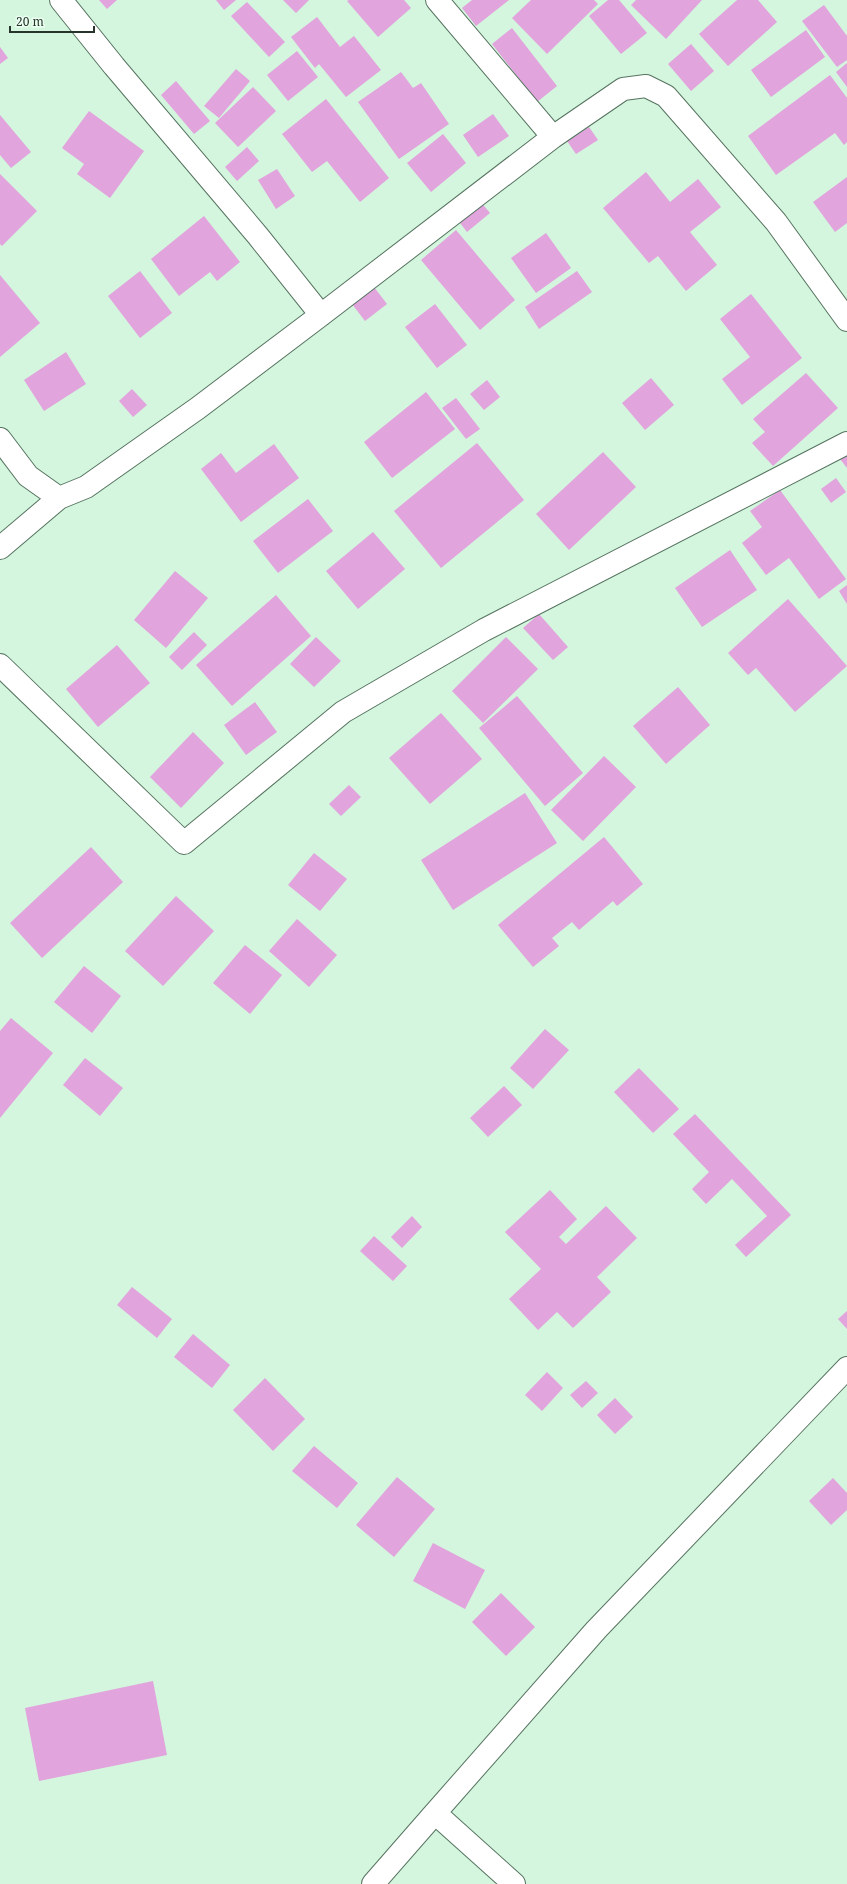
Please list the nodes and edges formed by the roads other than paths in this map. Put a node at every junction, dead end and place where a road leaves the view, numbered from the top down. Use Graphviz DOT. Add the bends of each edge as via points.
graph roads {
  1 [pos="61,0"];
  2 [pos="437,0"];
  3 [pos="553,137"];
  4 [pos="321,316"];
  5 [pos="847,320"];
  6 [pos="0,439"];
  7 [pos="847,444"];
  8 [pos="59,498"];
  9 [pos="0,548"];
  10 [pos="0,665"];
  11 [pos="847,1368"];
  12 [pos="435,1813"];
  13 [pos="373,1884"];
  14 [pos="514,1884"];
  1 -- 4 [label="street" via="258,236"];
  2 -- 3 [label="street"];
  3 -- 4 [label="street"];
  3 -- 5 [label="street" via="622,89 646,86 666,96 776,222"];
  4 -- 8 [label="street" via="198,408 86,487"];
  6 -- 8 [label="street" via="28,476"];
  7 -- 10 [label="street" via="484,630 343,712 184,843"];
  8 -- 9 [label="street"];
  11 -- 12 [label="street" via="596,1630"];
  12 -- 13 [label="street"];
  12 -- 14 [label="street"];
}
